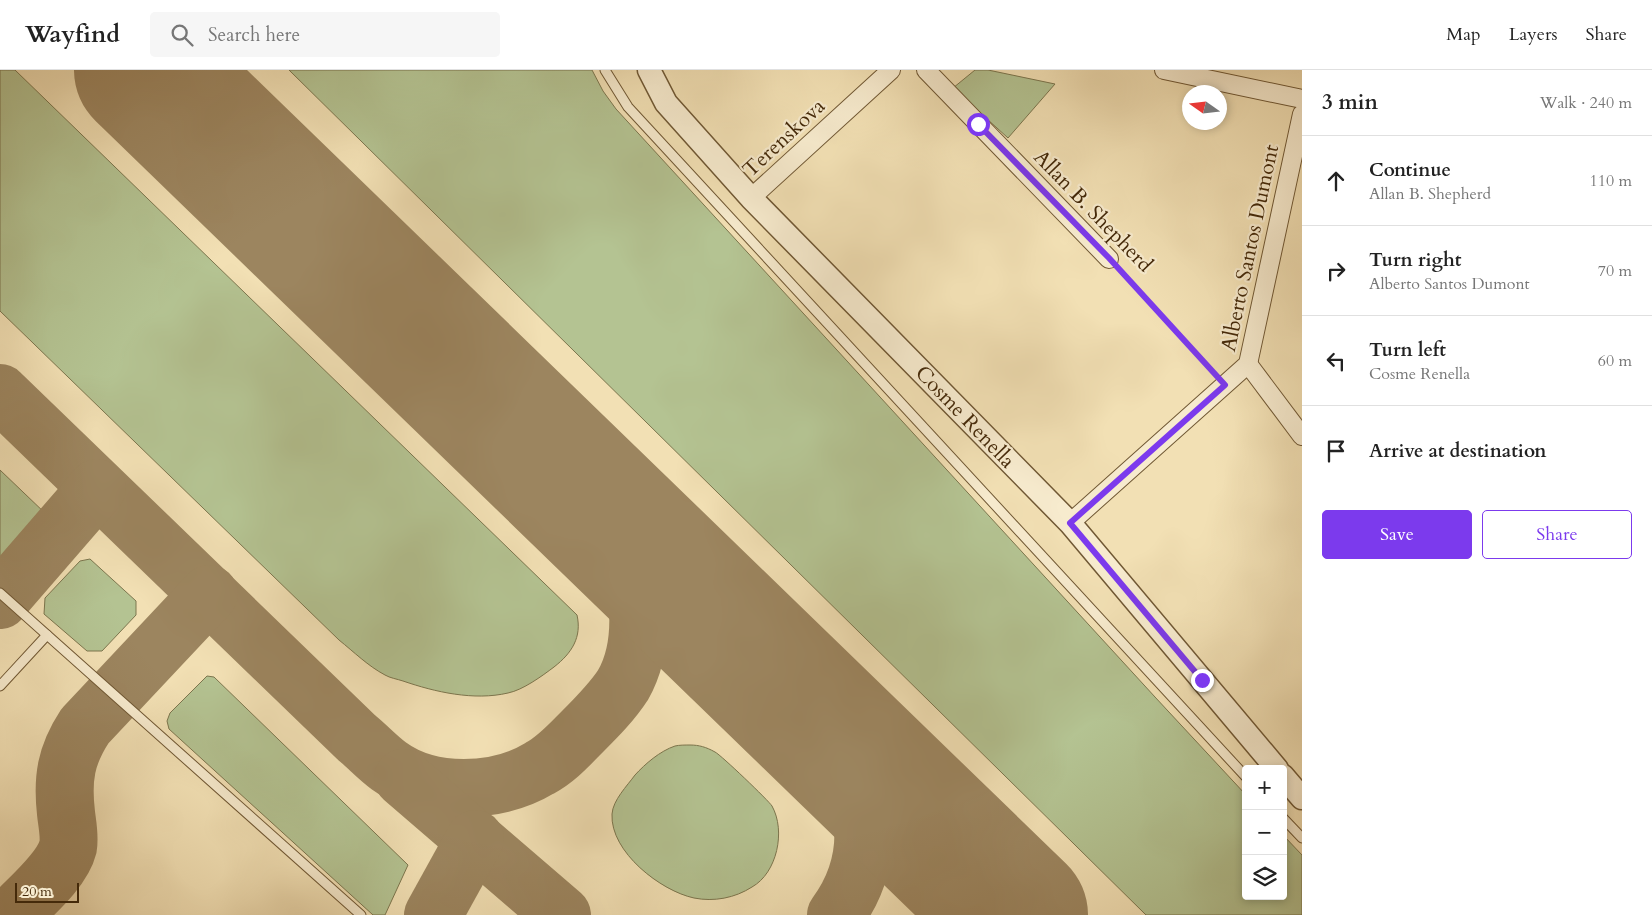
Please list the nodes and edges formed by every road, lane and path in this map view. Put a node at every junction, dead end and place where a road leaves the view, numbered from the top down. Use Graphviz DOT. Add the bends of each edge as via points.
graph roads {
  1 [pos="605,70"];
  2 [pos="649,70"];
  3 [pos="890,70"];
  4 [pos="926,70"];
  5 [pos="1164,70"];
  6 [pos="1302,99"];
  7 [pos="1302,114"];
  8 [pos="751,198"];
  9 [pos="1109,258"];
  10 [pos="1248,364"];
  11 [pos="1225,385"];
  12 [pos="1302,436"];
  13 [pos="1070,523"];
  14 [pos="0,593"];
  15 [pos="47,635"];
  16 [pos="0,686"];
  17 [pos="1274,765"];
  18 [pos="1242,773"];
  19 [pos="1287,780"];
  20 [pos="1301,795"];
  21 [pos="1287,822"];
  22 [pos="1302,838"];
  23 [pos="361,915"];
  1 -- 18 [label="lane" via="628,107"];
  2 -- 8 [label="street, Cosme Renella" via="666,103"];
  3 -- 8 [label="street, Terenskova"];
  4 -- 9 [label="street, Allan B. Shepherd"];
  5 -- 6 [label="street"];
  7 -- 10 [label="street, Alberto Santos Dumont"];
  8 -- 13 [label="street, Cosme Renella"];
  9 -- 11 [label="path, Allan B. Shepherd"];
  10 -- 11 [label="street, Alberto Santos Dumont"];
  10 -- 12 [label="street"];
  11 -- 13 [label="street, Alberto Santos Dumont"];
  13 -- 17 [label="street, Cosme Renella"];
  14 -- 15 [label="lane"];
  15 -- 16 [label="lane"];
  15 -- 23 [label="lane"];
  19 -- 20 [label="street"];
  21 -- 22 [label="lane"];
}
